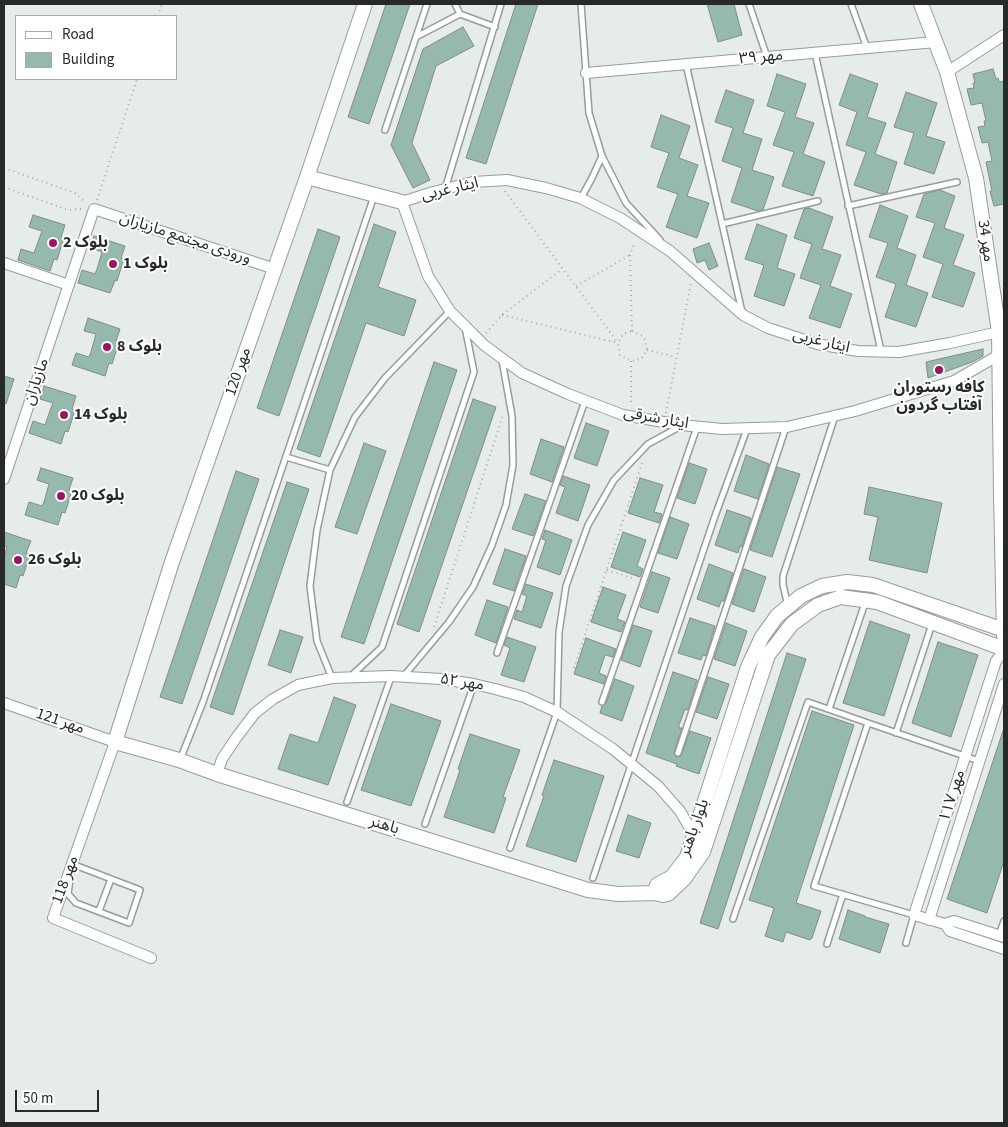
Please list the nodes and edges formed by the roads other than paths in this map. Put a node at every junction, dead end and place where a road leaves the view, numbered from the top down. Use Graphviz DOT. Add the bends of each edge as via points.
graph roads {
  1 [pos="366,4"];
  2 [pos="427,4"];
  3 [pos="455,4"];
  4 [pos="502,4"];
  5 [pos="581,4"];
  6 [pos="749,4"];
  7 [pos="851,4"];
  8 [pos="920,4"];
  9 [pos="460,14"];
  10 [pos="494,27"];
  11 [pos="1004,35"];
  12 [pos="416,37"];
  13 [pos="936,42"];
  14 [pos="868,48"];
  15 [pos="815,53"];
  16 [pos="768,57"];
  17 [pos="686,64"];
  18 [pos="947,72"];
  19 [pos="586,73"];
  20 [pos="385,130"];
  21 [pos="602,156"];
  22 [pos="307,177"];
  23 [pos="957,182"];
  24 [pos="445,189"];
  25 [pos="375,195"];
  26 [pos="580,198"];
  27 [pos="402,202"];
  28 [pos="818,202"];
  29 [pos="848,206"];
  30 [pos="94,209"];
  31 [pos="722,224"];
  32 [pos="670,251"];
  33 [pos="4,264"];
  34 [pos="275,269"];
  35 [pos="70,285"];
  36 [pos="450,311"];
  37 [pos="743,315"];
  38 [pos="464,325"];
  39 [pos="1002,332"];
  40 [pos="881,352"];
  41 [pos="1002,355"];
  42 [pos="502,358"];
  43 [pos="585,401"];
  44 [pos="835,415"];
  45 [pos="681,425"];
  46 [pos="698,427"];
  47 [pos="786,427"];
  48 [pos="747,428"];
  49 [pos="1002,433"];
  50 [pos="286,457"];
  51 [pos="330,470"];
  52 [pos="4,479"];
  53 [pos="1002,493"];
  54 [pos="866,600"];
  55 [pos="789,607"];
  56 [pos="932,622"];
  57 [pos="1004,630"];
  58 [pos="1004,636"];
  59 [pos="1004,650"];
  60 [pos="497,654"];
  61 [pos="391,676"];
  62 [pos="350,677"];
  63 [pos="403,677"];
  64 [pos="332,678"];
  65 [pos="474,684"];
  66 [pos="1004,684"];
  67 [pos="602,702"];
  68 [pos="4,703"];
  69 [pos="829,709"];
  70 [pos="557,712"];
  71 [pos="868,723"];
  72 [pos="896,733"];
  73 [pos="115,742"];
  74 [pos="678,753"];
  75 [pos="966,756"];
  76 [pos="179,760"];
  77 [pos="980,761"];
  78 [pos="632,764"];
  79 [pos="217,774"];
  80 [pos="347,802"];
  81 [pos="425,824"];
  82 [pos="695,837"];
  83 [pos="510,848"];
  84 [pos="72,864"];
  85 [pos="593,878"];
  86 [pos="111,879"];
  87 [pos="655,893"];
  88 [pos="843,894"];
  89 [pos="99,911"];
  90 [pos="914,915"];
  91 [pos="733,919"];
  92 [pos="929,920"];
  93 [pos="1004,921"];
  94 [pos="944,924"];
  95 [pos="1002,936"];
  96 [pos="906,943"];
  97 [pos="827,944"];
  98 [pos="1000,948"];
  99 [pos="151,958"];
  1 -- 22 [label="street, مهر 120"];
  2 -- 12 [label="lane"];
  3 -- 9 [label="lane"];
  4 -- 10 [label="lane"];
  5 -- 19 [label="lane, ایثار غربی"];
  6 -- 16 [label="lane"];
  7 -- 14 [label="lane"];
  8 -- 13 [label="street, مهر 34"];
  9 -- 10 [label="lane"];
  9 -- 12 [label="lane"];
  10 -- 24 [label="lane"];
  11 -- 18 [label="street"];
  12 -- 20 [label="lane"];
  13 -- 14 [label="street, مهر ۳۹"];
  13 -- 18 [label="street, مهر 34"];
  14 -- 15 [label="street, مهر ۳۹"];
  15 -- 16 [label="street, مهر ۳۹"];
  15 -- 29 [label="lane"];
  16 -- 17 [label="street, مهر ۳۹"];
  17 -- 19 [label="street, مهر ۳۹"];
  17 -- 31 [label="lane"];
  18 -- 39 [label="street, مهر 34" via="976,178"];
  19 -- 21 [label="lane, ایثار غربی" via="589,113"];
  21 -- 26 [label="lane"];
  21 -- 32 [label="lane, ایثار غربی" via="626,203"];
  22 -- 25 [label="street, ایثار غربی"];
  22 -- 34 [label="street, مهر 120"];
  23 -- 29 [label="lane"];
  24 -- 26 [label="street, ایثار غربی" via="473,182 507,180"];
  24 -- 27 [label="street, ایثار غربی"];
  25 -- 27 [label="street, ایثار غربی"];
  25 -- 50 [label="lane"];
  26 -- 32 [label="street, ایثار غربی" via="620,218"];
  27 -- 36 [label="street, ایثار شرقی" via="428,276"];
  28 -- 31 [label="lane"];
  29 -- 40 [label="lane"];
  30 -- 34 [label="street, ورودی مجتمع مازیاران"];
  30 -- 35 [label="street, مازیاران"];
  31 -- 37 [label="lane"];
  32 -- 37 [label="street, ایثار غربی"];
  33 -- 35 [label="street"];
  34 -- 73 [label="street, مهر 120" via="172,562"];
  35 -- 52 [label="street, مازیاران"];
  36 -- 38 [label="street, ایثار شرقی"];
  36 -- 51 [label="lane" via="385,378 355,417"];
  37 -- 40 [label="street, ایثار غربی" via="768,328 817,344"];
  38 -- 42 [label="street, ایثار شرقی"];
  38 -- 62 [label="lane" via="474,372 382,647"];
  39 -- 40 [label="street, ایثار غربی" via="899,352"];
  39 -- 41 [label="street, مهر 34"];
  41 -- 44 [label="street, ایثار شرقی" via="954,380"];
  41 -- 49 [label="street, مهر 34"];
  42 -- 43 [label="street, ایثار شرقی" via="522,373"];
  42 -- 63 [label="lane" via="512,416 513,465 506,505 473,586 449,622"];
  43 -- 45 [label="street, ایثار شرقی" via="623,415"];
  43 -- 60 [label="lane"];
  44 -- 47 [label="street, ایثار شرقی"];
  44 -- 55 [label="lane" via="783,576"];
  45 -- 46 [label="street, ایثار شرقی"];
  45 -- 70 [label="lane" via="648,444 614,480 588,525 566,586 558,632"];
  46 -- 48 [label="street, ایثار شرقی"];
  46 -- 67 [label="lane"];
  47 -- 48 [label="street, ایثار شرقی"];
  47 -- 74 [label="lane"];
  48 -- 78 [label="lane"];
  49 -- 53 [label="street, مهر 34"];
  50 -- 51 [label="lane"];
  50 -- 76 [label="lane" via="203,702"];
  51 -- 64 [label="lane" via="317,530 310,586 317,641"];
  53 -- 57 [label="street, مهر 34"];
  54 -- 56 [label="street, بلوار باهنر"];
  54 -- 69 [label="lane"];
  54 -- 87 [label="street, بلوار باهنر" via="841,597 818,605 792,624 768,655 703,852 684,879 668,894"];
  55 -- 57 [label="street, بلوار باهنر" via="801,596 822,586 847,582 872,584"];
  55 -- 82 [label="street, بلوار باهنر" via="777,616 762,637 748,667"];
  56 -- 59 [label="street, بلوار باهنر"];
  56 -- 72 [label="lane"];
  57 -- 58 [label="street, مهر 34"];
  59 -- 75 [label="street, مهر ۱۱۷" via="996,661"];
  61 -- 62 [label="street, مهر ۵۲"];
  61 -- 63 [label="street, مهر ۵۲"];
  61 -- 80 [label="lane"];
  62 -- 64 [label="street, مهر ۵۲"];
  63 -- 65 [label="street, مهر ۵۲"];
  64 -- 79 [label="street, مهر ۵۲" via="298,686 255,712 222,759"];
  65 -- 70 [label="street, مهر ۵۲" via="524,698"];
  65 -- 81 [label="lane"];
  66 -- 77 [label="street, مهر ۱۱۷"];
  68 -- 73 [label="street, مهر 121"];
  69 -- 71 [label="lane"];
  69 -- 91 [label="lane" via="808,702"];
  70 -- 78 [label="street, مهر ۵۲"];
  70 -- 83 [label="lane"];
  71 -- 72 [label="lane"];
  71 -- 88 [label="lane" via="814,886"];
  72 -- 75 [label="lane"];
  73 -- 76 [label="street, باهنر"];
  73 -- 84 [label="street, مهر 118"];
  75 -- 77 [label="lane"];
  75 -- 90 [label="street, مهر ۱۱۷"];
  76 -- 79 [label="street, باهنر"];
  77 -- 92 [label="street, مهر ۱۱۷"];
  78 -- 82 [label="street, مهر ۵۲" via="680,810"];
  78 -- 85 [label="lane"];
  79 -- 87 [label="street, باهنر" via="588,890 618,894"];
  82 -- 87 [label="street, بلوار باهنر" via="687,856 672,877 657,885"];
  84 -- 86 [label="lane"];
  84 -- 89 [label="lane" via="68,894 76,903"];
  84 -- 99 [label="street, مهر 118" via="53,918"];
  86 -- 89 [label="lane"];
  86 -- 89 [label="lane" via="140,890 129,923"];
  88 -- 90 [label="lane"];
  88 -- 97 [label="lane"];
  90 -- 92 [label="street"];
  90 -- 96 [label="lane, مهر ۱۱۷"];
  92 -- 94 [label="street"];
  93 -- 95 [label="lane"];
  94 -- 95 [label="street" via="954,922"];
  94 -- 98 [label="street" via="950,931"];
  95 -- 98 [label="street"];
}
